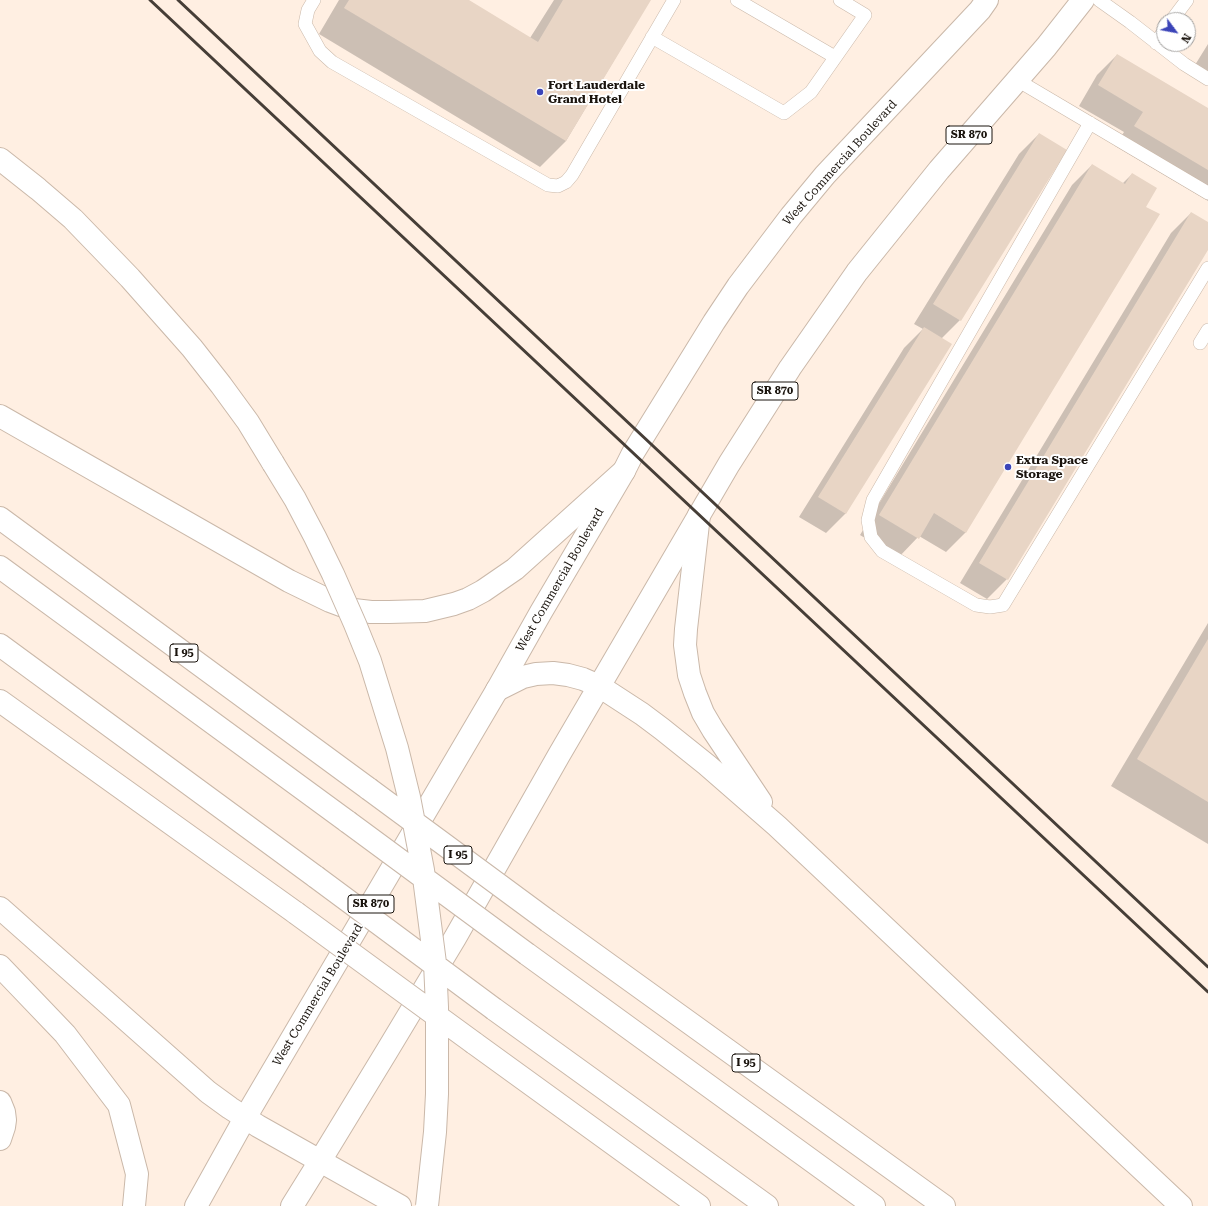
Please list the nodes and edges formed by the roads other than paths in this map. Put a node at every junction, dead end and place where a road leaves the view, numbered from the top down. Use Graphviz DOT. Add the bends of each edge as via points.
graph roads {
  1 [pos="314,0"];
  2 [pos="674,0"];
  3 [pos="737,0"];
  4 [pos="840,0"];
  5 [pos="987,0"];
  6 [pos="1083,0"];
  7 [pos="1099,0"];
  8 [pos="1187,0"];
  9 [pos="1178,12"];
  10 [pos="652,37"];
  11 [pos="1156,43"];
  12 [pos="1168,52"];
  13 [pos="835,57"];
  14 [pos="1208,79"];
  15 [pos="1017,80"];
  16 [pos="1090,123"];
  17 [pos="0,159"];
  18 [pos="1208,193"];
  19 [pos="1208,268"];
  20 [pos="1208,330"];
  21 [pos="1200,343"];
  22 [pos="0,416"];
  23 [pos="624,471"];
  24 [pos="699,514"];
  25 [pos="0,518"];
  26 [pos="0,567"];
  27 [pos="0,645"];
  28 [pos="599,686"];
  29 [pos="497,690"];
  30 [pos="0,700"];
  31 [pos="777,826"];
  32 [pos="0,908"];
  33 [pos="0,966"];
  34 [pos="1,1103"];
  35 [pos="245,1118"];
  36 [pos="0,1139"];
  37 [pos="320,1161"];
  38 [pos="134,1206"];
  39 [pos="196,1206"];
  40 [pos="292,1206"];
  41 [pos="400,1206"];
  42 [pos="427,1206"];
  43 [pos="699,1206"];
  44 [pos="767,1206"];
  45 [pos="874,1206"];
  46 [pos="944,1206"];
  47 [pos="1181,1206"];
  1 -- 10 [label="lane" via="308,10 305,24 320,51 332,62 548,185 558,186 572,175"];
  2 -- 10 [label="lane"];
  3 -- 13 [label="lane"];
  4 -- 13 [label="lane" via="865,15"];
  5 -- 23 [label="main road, West Commercial Boulevard / SR 870" via="825,175 763,251 685,367"];
  6 -- 15 [label="main road, SR 870"];
  7 -- 11 [label="lane"];
  8 -- 9 [label="lane"];
  10 -- 13 [label="lane" via="784,113 811,92"];
  12 -- 14 [label="lane"];
  15 -- 16 [label="lane"];
  15 -- 24 [label="main road, SR 870" via="939,170 857,272 790,368"];
  16 -- 18 [label="lane"];
  16 -- 19 [label="lane" via="873,500 868,520 871,537 882,551 976,605 1003,605"];
  17 -- 42 [label="main road, bridge" via="73,220 130,278 221,385 248,422 295,499 333,574 370,660 410,804 424,877 435,963 437,1094"];
  20 -- 21 [label="lane"];
  22 -- 23 [label="main road" via="289,582 354,610 371,612 425,611 454,604 483,591 520,565"];
  23 -- 29 [label="main road, West Commercial Boulevard / SR 870"];
  24 -- 28 [label="main road, SR 870"];
  24 -- 31 [label="main road" via="685,645 689,675 713,730"];
  25 -- 46 [label="main road, I 95, bridge" via="548,921"];
  26 -- 45 [label="main road, bridge"];
  27 -- 44 [label="main road, bridge" via="494,1009"];
  28 -- 29 [label="main road" via="583,679 553,673 523,677"];
  28 -- 31 [label="main road" via="662,729"];
  28 -- 37 [label="main road, SR 870" via="455,938"];
  29 -- 35 [label="main road, West Commercial Boulevard / SR 870"];
  30 -- 43 [label="main road, bridge"];
  31 -- 47 [label="main road"];
  32 -- 35 [label="main road" via="208,1092"];
  33 -- 38 [label="main road" via="65,1034 119,1105 138,1174"];
  34 -- 36 [label="main road" via="5,1120"];
  35 -- 37 [label="main road"];
  35 -- 39 [label="main road, West Commercial Boulevard / SR 870"];
  37 -- 40 [label="main road, SR 870"];
  37 -- 41 [label="main road"];
}
